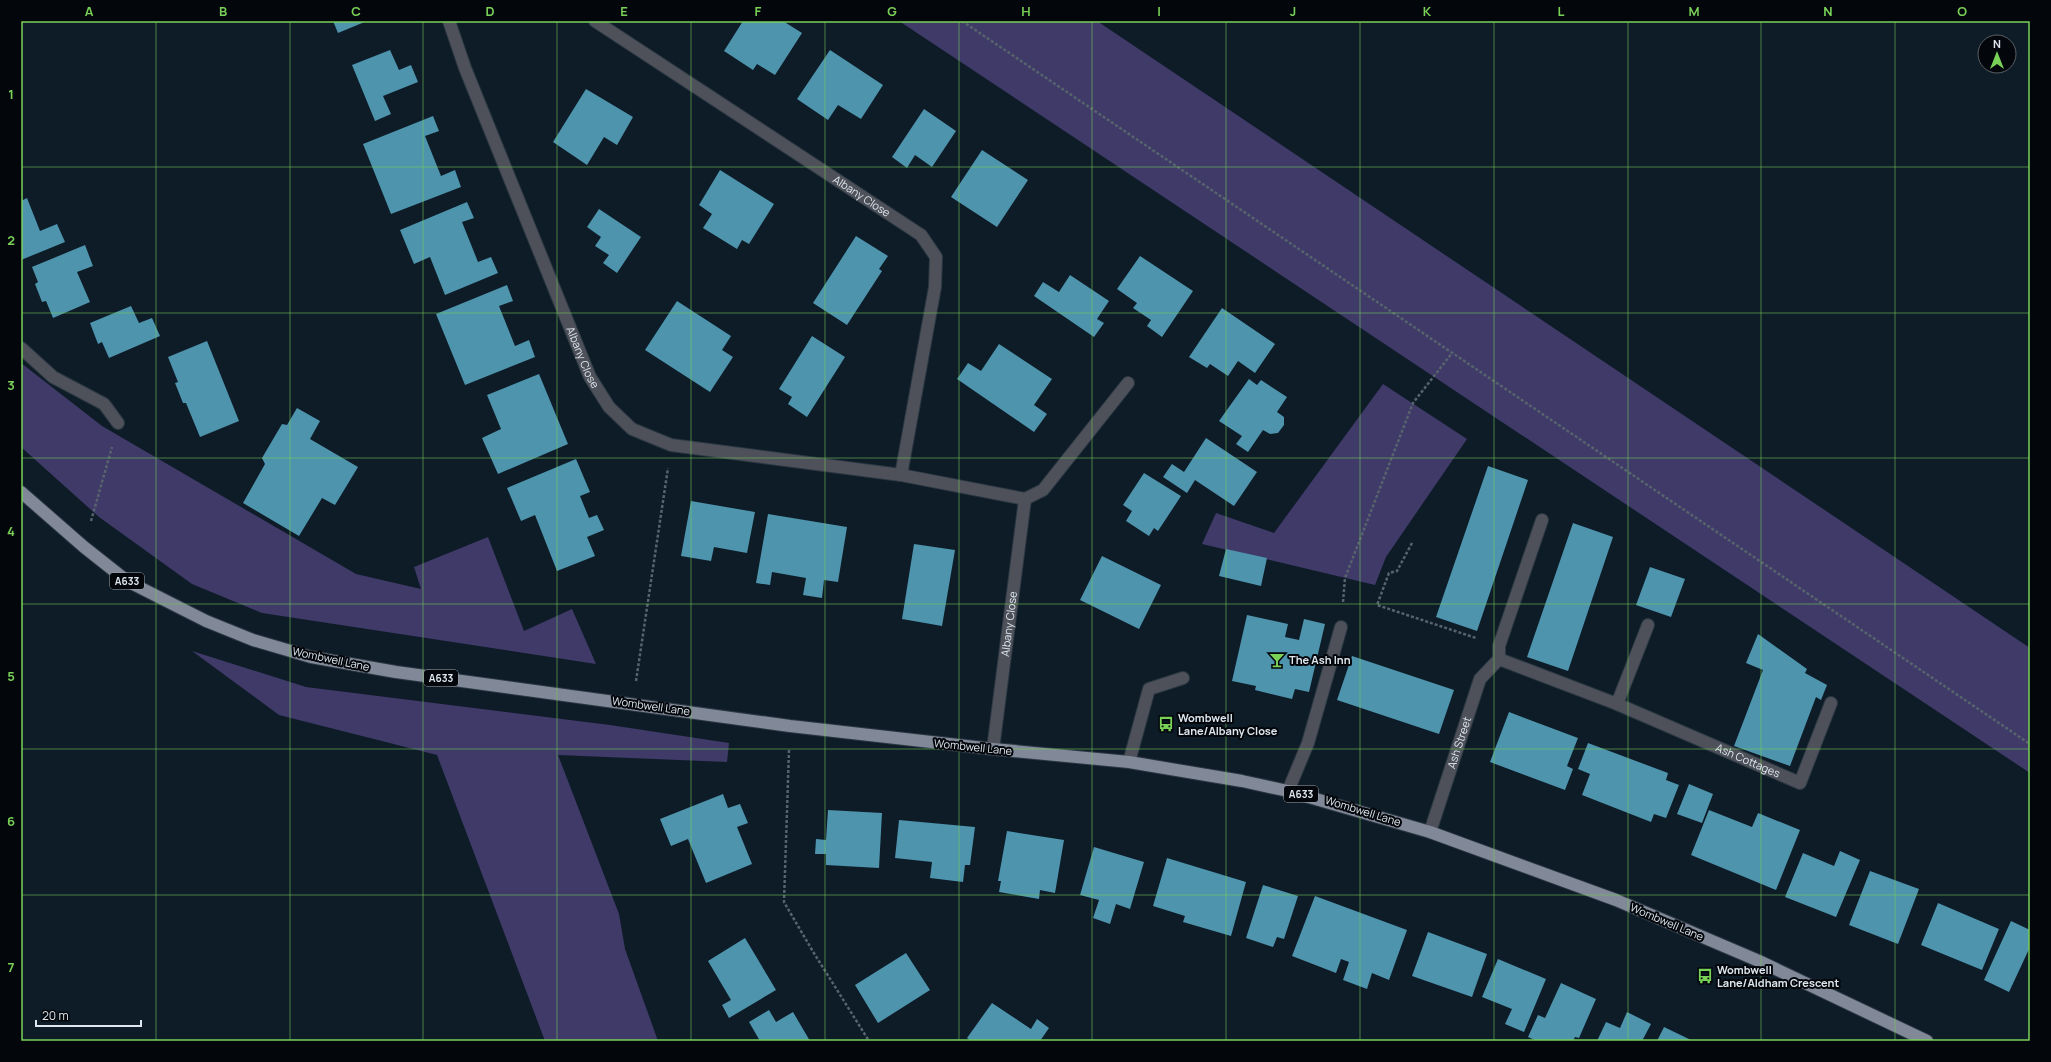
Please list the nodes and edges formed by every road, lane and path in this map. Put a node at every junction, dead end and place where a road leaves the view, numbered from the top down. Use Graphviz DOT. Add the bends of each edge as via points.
graph roads {
  1 [pos="449,21"];
  2 [pos="595,21"];
  3 [pos="962,21"];
  4 [pos="21,348"];
  5 [pos="1452,353"];
  6 [pos="1128,383"];
  7 [pos="118,422"];
  8 [pos="672,445"];
  9 [pos="901,475"];
  10 [pos="21,492"];
  11 [pos="1025,499"];
  12 [pos="1542,520"];
  13 [pos="1412,543"];
  14 [pos="84,547"];
  15 [pos="1648,625"];
  16 [pos="1341,627"];
  17 [pos="1499,646"];
  18 [pos="1499,659"];
  19 [pos="1183,678"];
  20 [pos="632,703"];
  21 [pos="1831,703"];
  22 [pos="1617,704"];
  23 [pos="790,726"];
  24 [pos="2030,744"];
  25 [pos="993,749"];
  26 [pos="1129,762"];
  27 [pos="1288,791"];
  28 [pos="1430,832"];
  29 [pos="869,1041"];
  30 [pos="1927,1041"];
  1 -- 8 [label="street, Albany Close" via="465,68 590,377 608,407 632,429"];
  2 -- 9 [label="street, Albany Close" via="921,235 936,257 935,287"];
  3 -- 5 [label="path"];
  4 -- 7 [label="street" via="53,377 104,404"];
  5 -- 16 [label="path" via="1413,403 1345,578"];
  5 -- 24 [label="path"];
  6 -- 11 [label="street" via="1043,490"];
  7 -- 14 [label="path"];
  8 -- 9 [label="street, Albany Close"];
  8 -- 20 [label="path"];
  9 -- 11 [label="street, Albany Close"];
  10 -- 14 [label="main road, Wombwell Lane / A633"];
  11 -- 25 [label="street, Albany Close"];
  12 -- 17 [label="street"];
  13 -- 17 [label="path" via="1397,571 1389,573 1377,605"];
  14 -- 20 [label="main road, Wombwell Lane / A633" via="128,581 206,622 253,640 304,654 396,672"];
  15 -- 22 [label="street"];
  16 -- 27 [label="street" via="1308,743"];
  17 -- 18 [label="street"];
  18 -- 22 [label="street"];
  18 -- 28 [label="street, Ash Street" via="1480,679"];
  19 -- 26 [label="street" via="1149,689"];
  20 -- 23 [label="main road, Wombwell Lane / A633"];
  21 -- 22 [label="street, Ash Cottages" via="1800,783"];
  23 -- 25 [label="main road, Wombwell Lane / A633"];
  23 -- 29 [label="path" via="784,902"];
  25 -- 26 [label="main road, Wombwell Lane / A633"];
  26 -- 27 [label="main road, Wombwell Lane / A633"];
  27 -- 28 [label="main road, Wombwell Lane / A633"];
  28 -- 30 [label="main road, Wombwell Lane / A633" via="1623,903 1759,961"];
}
